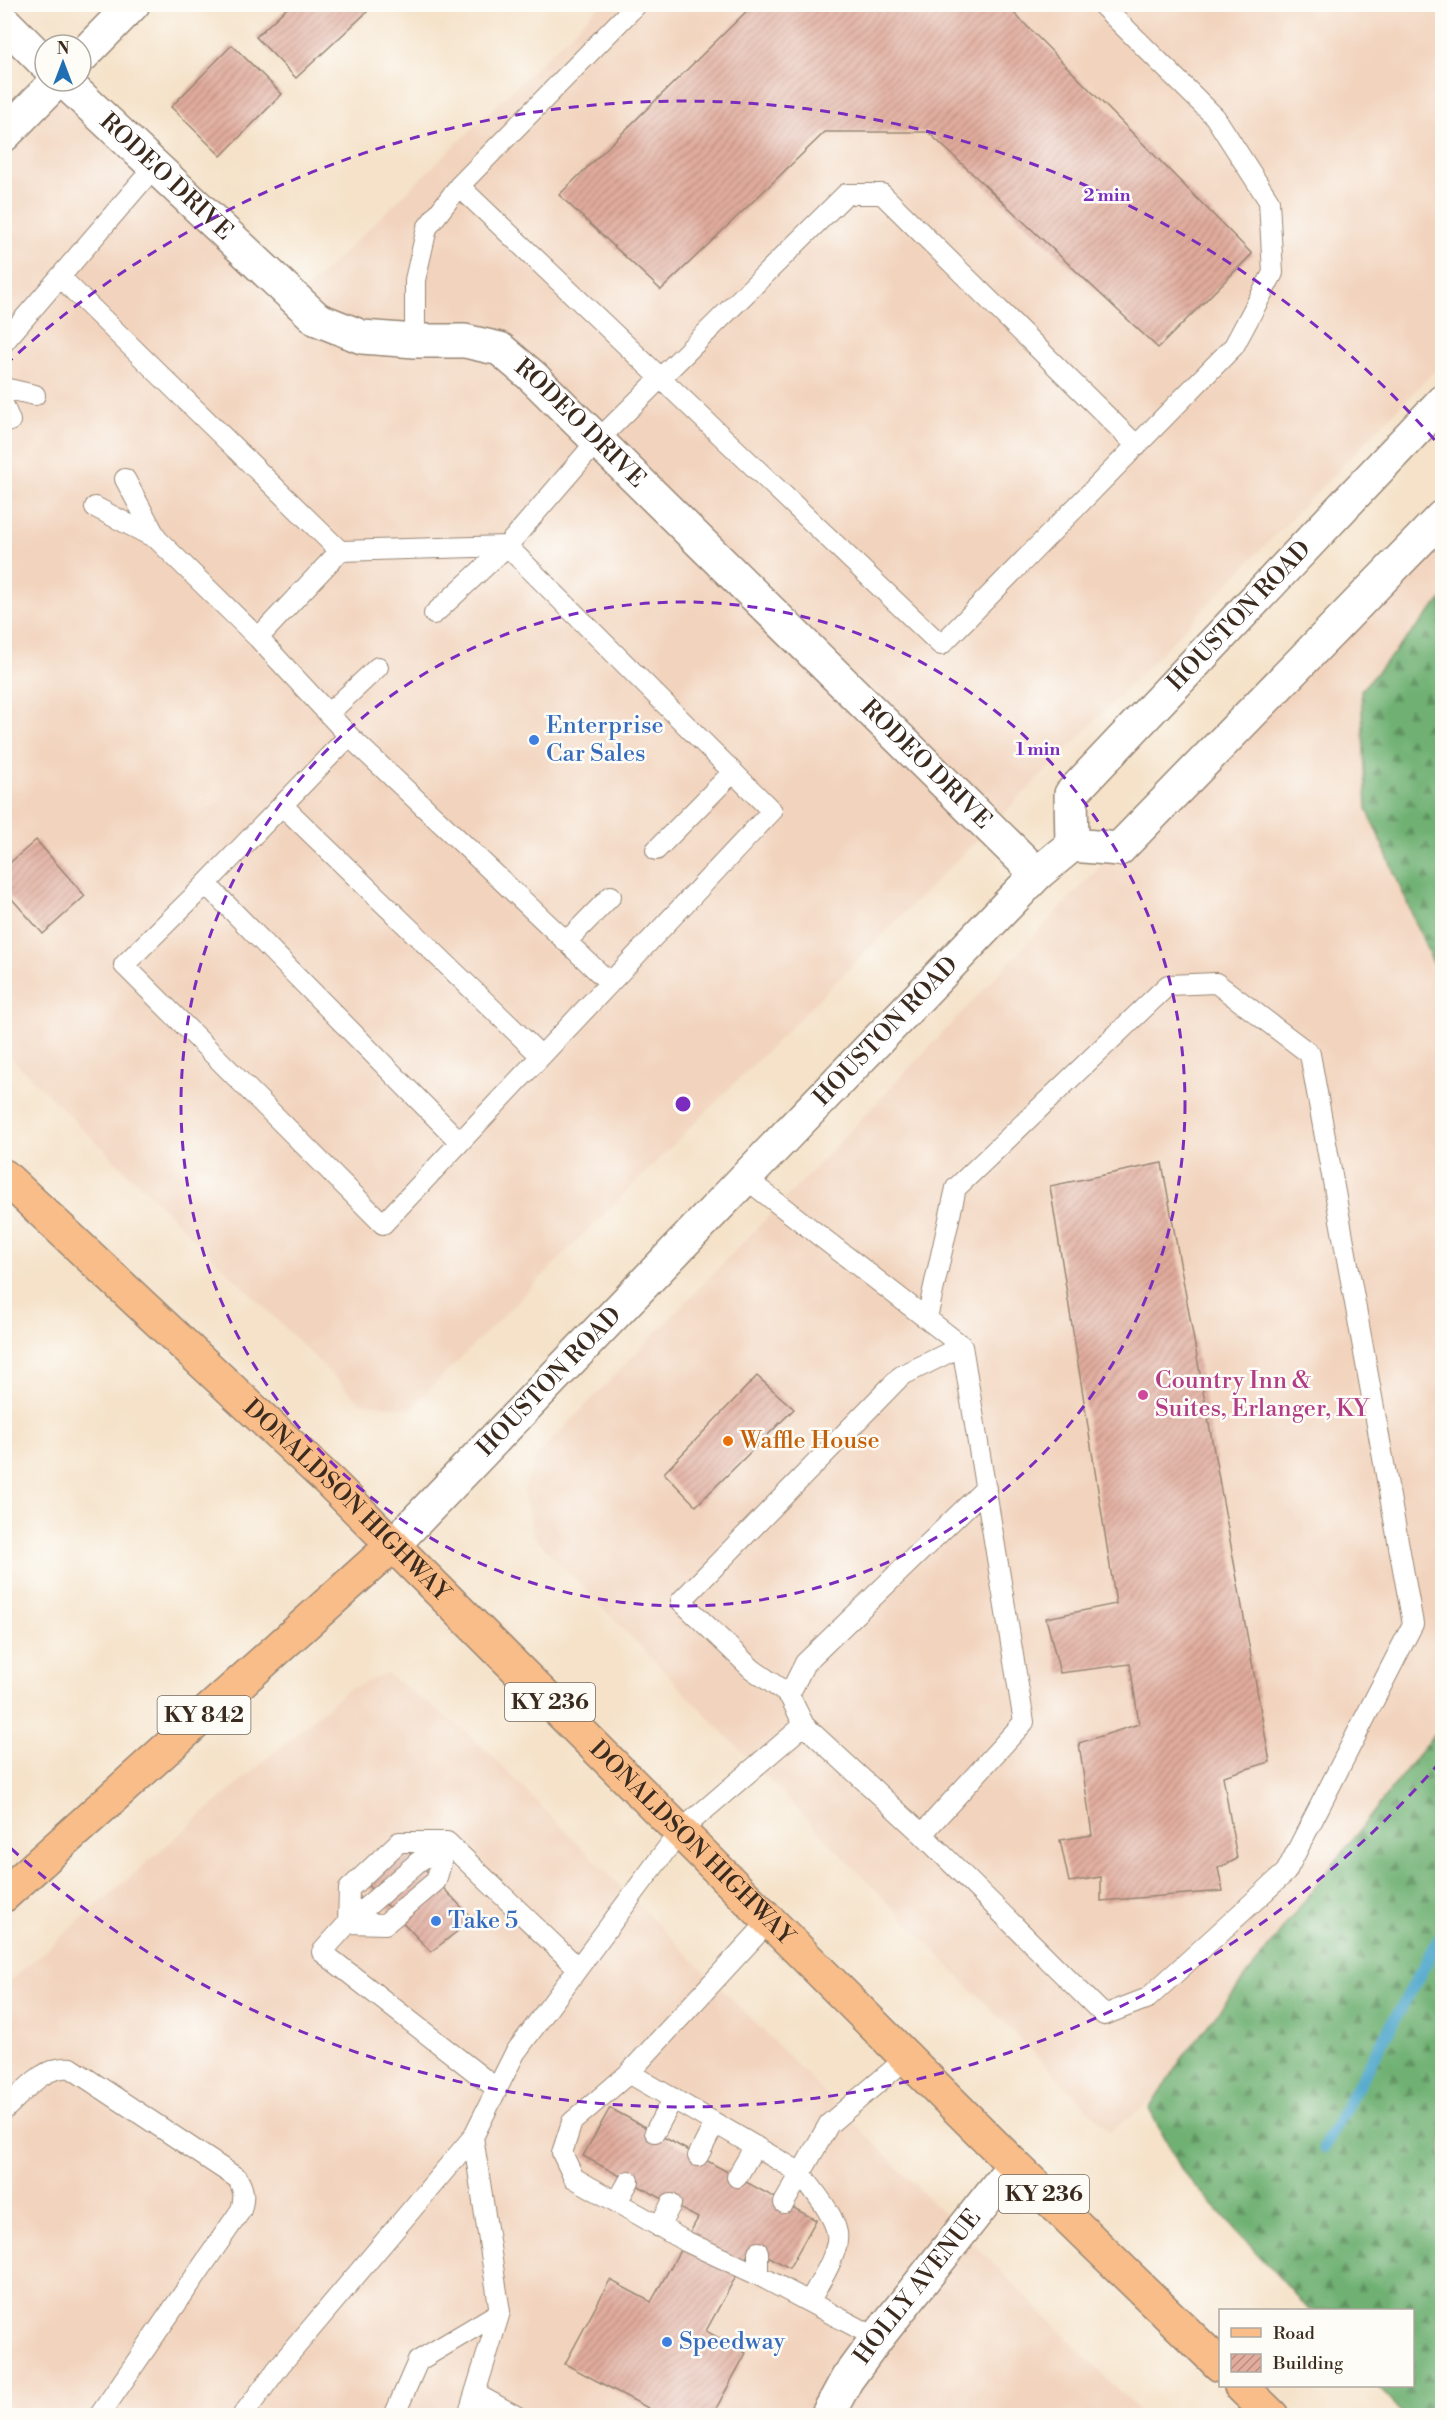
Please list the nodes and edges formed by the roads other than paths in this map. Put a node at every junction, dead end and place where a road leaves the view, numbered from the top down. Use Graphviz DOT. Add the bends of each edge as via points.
graph roads {
  1 [pos="133,4"];
  2 [pos="637,4"];
  3 [pos="1101,4"];
  4 [pos="4,22"];
  5 [pos="93,45"];
  6 [pos="33,51"];
  7 [pos="45,93"];
  8 [pos="77,93"];
  9 [pos="4,135"];
  10 [pos="154,166"];
  11 [pos="459,186"];
  12 [pos="61,278"];
  13 [pos="415,341"];
  14 [pos="4,342"];
  15 [pos="660,376"];
  16 [pos="4,388"];
  17 [pos="35,395"];
  18 [pos="1443,402"];
  19 [pos="598,440"];
  20 [pos="1137,446"];
  21 [pos="125,479"];
  22 [pos="95,507"];
  23 [pos="1443,517"];
  24 [pos="157,538"];
  25 [pos="507,546"];
  26 [pos="340,551"];
  27 [pos="434,614"];
  28 [pos="258,638"];
  29 [pos="378,667"];
  30 [pos="328,714"];
  31 [pos="349,736"];
  32 [pos="733,772"];
  33 [pos="282,805"];
  34 [pos="1072,845"];
  35 [pos="656,850"];
  36 [pos="1037,874"];
  37 [pos="206,884"];
  38 [pos="611,896"];
  39 [pos="566,942"];
  40 [pos="610,983"];
  41 [pos="541,1056"];
  42 [pos="460,1142"];
  43 [pos="4,1176"];
  44 [pos="745,1178"];
  45 [pos="927,1318"];
  46 [pos="962,1346"];
  47 [pos="986,1488"];
  48 [pos="393,1545"];
  49 [pos="789,1695"];
  50 [pos="804,1725"];
  51 [pos="680,1830"];
  52 [pos="922,1834"];
  53 [pos="447,1842"];
  54 [pos="4,1895"];
  55 [pos="770,1920"];
  56 [pos="348,1923"];
  57 [pos="578,1968"];
  58 [pos="908,2057"];
  59 [pos="628,2073"];
  60 [pos="497,2090"];
  61 [pos="673,2098"];
  62 [pos="4,2110"];
  63 [pos="715,2123"];
  64 [pos="655,2132"];
  65 [pos="473,2137"];
  66 [pos="754,2146"];
  67 [pos="698,2156"];
  68 [pos="1014,2165"];
  69 [pos="801,2173"];
  70 [pos="737,2177"];
  71 [pos="628,2181"];
  72 [pos="617,2202"];
  73 [pos="784,2203"];
  74 [pos="671,2204"];
  75 [pos="659,2227"];
  76 [pos="758,2252"];
  77 [pos="758,2275"];
  78 [pos="809,2302"];
  79 [pos="500,2312"];
  80 [pos="877,2338"];
  81 [pos="1219,2363"];
  82 [pos="1243,2387"];
  83 [pos="476,2394"];
  84 [pos="833,2414"];
  85 [pos="99,2415"];
  86 [pos="242,2415"];
  87 [pos="394,2415"];
  88 [pos="468,2415"];
  89 [pos="516,2415"];
  90 [pos="1272,2415"];
  1 -- 5 [label="street"];
  2 -- 11 [label="lane"];
  3 -- 20 [label="lane" via="1215,117 1269,201 1273,273 1234,346"];
  4 -- 6 [label="street"];
  7 -- 9 [label="street"];
  8 -- 10 [label="street, RODEO DRIVE"];
  10 -- 12 [label="lane"];
  10 -- 13 [label="street, RODEO DRIVE" via="317,319 362,337"];
  11 -- 13 [label="lane" via="427,228 415,280"];
  11 -- 15 [label="lane"];
  12 -- 14 [label="lane"];
  12 -- 26 [label="lane"];
  13 -- 19 [label="street, RODEO DRIVE" via="465,341 500,349"];
  15 -- 19 [label="lane"];
  15 -- 20 [label="lane" via="846,194 882,194"];
  15 -- 20 [label="lane" via="941,645"];
  16 -- 17 [label="lane"];
  18 -- 34 [label="street, HOUSTON ROAD" via="1071,794"];
  19 -- 25 [label="lane"];
  19 -- 36 [label="street, RODEO DRIVE"];
  21 -- 24 [label="lane"];
  22 -- 24 [label="lane"];
  23 -- 34 [label="street" via="1119,849"];
  24 -- 28 [label="lane"];
  25 -- 26 [label="lane"];
  25 -- 27 [label="lane"];
  25 -- 32 [label="lane"];
  26 -- 28 [label="lane"];
  28 -- 30 [label="lane"];
  29 -- 30 [label="lane"];
  30 -- 31 [label="lane"];
  31 -- 33 [label="lane"];
  31 -- 39 [label="lane"];
  32 -- 35 [label="lane"];
  32 -- 40 [label="lane" via="772,811"];
  33 -- 37 [label="lane"];
  33 -- 41 [label="lane"];
  34 -- 36 [label="street, HOUSTON ROAD"];
  36 -- 44 [label="street, HOUSTON ROAD"];
  37 -- 42 [label="lane"];
  37 -- 42 [label="lane" via="124,965 132,974 383,1224"];
  38 -- 39 [label="lane"];
  39 -- 40 [label="lane"];
  40 -- 41 [label="lane"];
  41 -- 42 [label="lane"];
  43 -- 48 [label="main road, DONALDSON HIGHWAY / KY 236"];
  44 -- 45 [label="lane"];
  44 -- 48 [label="street, HOUSTON ROAD"];
  45 -- 46 [label="lane"];
  45 -- 52 [label="lane" via="956,1188 1168,986 1216,983 1311,1054 1413,1624 1286,1872 1148,1998 1104,2015"];
  46 -- 47 [label="lane"];
  46 -- 49 [label="lane" via="901,1376 681,1601 752,1669"];
  47 -- 49 [label="lane" via="805,1663"];
  47 -- 52 [label="lane" via="1024,1722"];
  48 -- 51 [label="main road, DONALDSON HIGHWAY / KY 236"];
  48 -- 54 [label="main road, HOUSTON ROAD / KY 842"];
  49 -- 50 [label="lane"];
  50 -- 51 [label="lane"];
  50 -- 52 [label="lane"];
  51 -- 55 [label="main road, DONALDSON HIGHWAY / KY 236"];
  51 -- 57 [label="lane"];
  53 -- 56 [label="lane" via="436,1881 385,1924"];
  53 -- 56 [label="lane" via="399,1842 350,1889"];
  53 -- 57 [label="lane"];
  55 -- 58 [label="main road, DONALDSON HIGHWAY / KY 236"];
  55 -- 59 [label="lane"];
  56 -- 60 [label="lane" via="322,1952"];
  57 -- 60 [label="lane" via="514,2053"];
  58 -- 68 [label="main road, DONALDSON HIGHWAY / KY 236"];
  58 -- 69 [label="lane" via="829,2124"];
  59 -- 61 [label="lane"];
  59 -- 72 [label="lane" via="572,2122 562,2153 574,2178"];
  60 -- 65 [label="lane"];
  61 -- 63 [label="lane"];
  61 -- 64 [label="lane"];
  62 -- 85 [label="lane" via="45,2073 55,2068 71,2068 237,2178 243,2187 242,2210"];
  63 -- 66 [label="lane"];
  63 -- 67 [label="lane"];
  65 -- 79 [label="lane"];
  65 -- 86 [label="lane" via="280,2364"];
  66 -- 69 [label="lane"];
  66 -- 70 [label="lane"];
  68 -- 80 [label="street, HOLLY AVENUE"];
  68 -- 81 [label="main road, DONALDSON HIGHWAY / KY 236"];
  69 -- 73 [label="lane"];
  69 -- 78 [label="lane" via="830,2216 837,2234 833,2256"];
  71 -- 72 [label="lane"];
  72 -- 75 [label="lane"];
  74 -- 75 [label="lane"];
  75 -- 77 [label="lane"];
  76 -- 77 [label="lane"];
  77 -- 78 [label="lane"];
  78 -- 80 [label="lane"];
  79 -- 83 [label="lane"];
  79 -- 87 [label="lane" via="418,2361"];
  80 -- 84 [label="street, HOLLY AVENUE" via="847,2379"];
  82 -- 90 [label="main road"];
  83 -- 88 [label="lane"];
  83 -- 89 [label="lane"];
}
